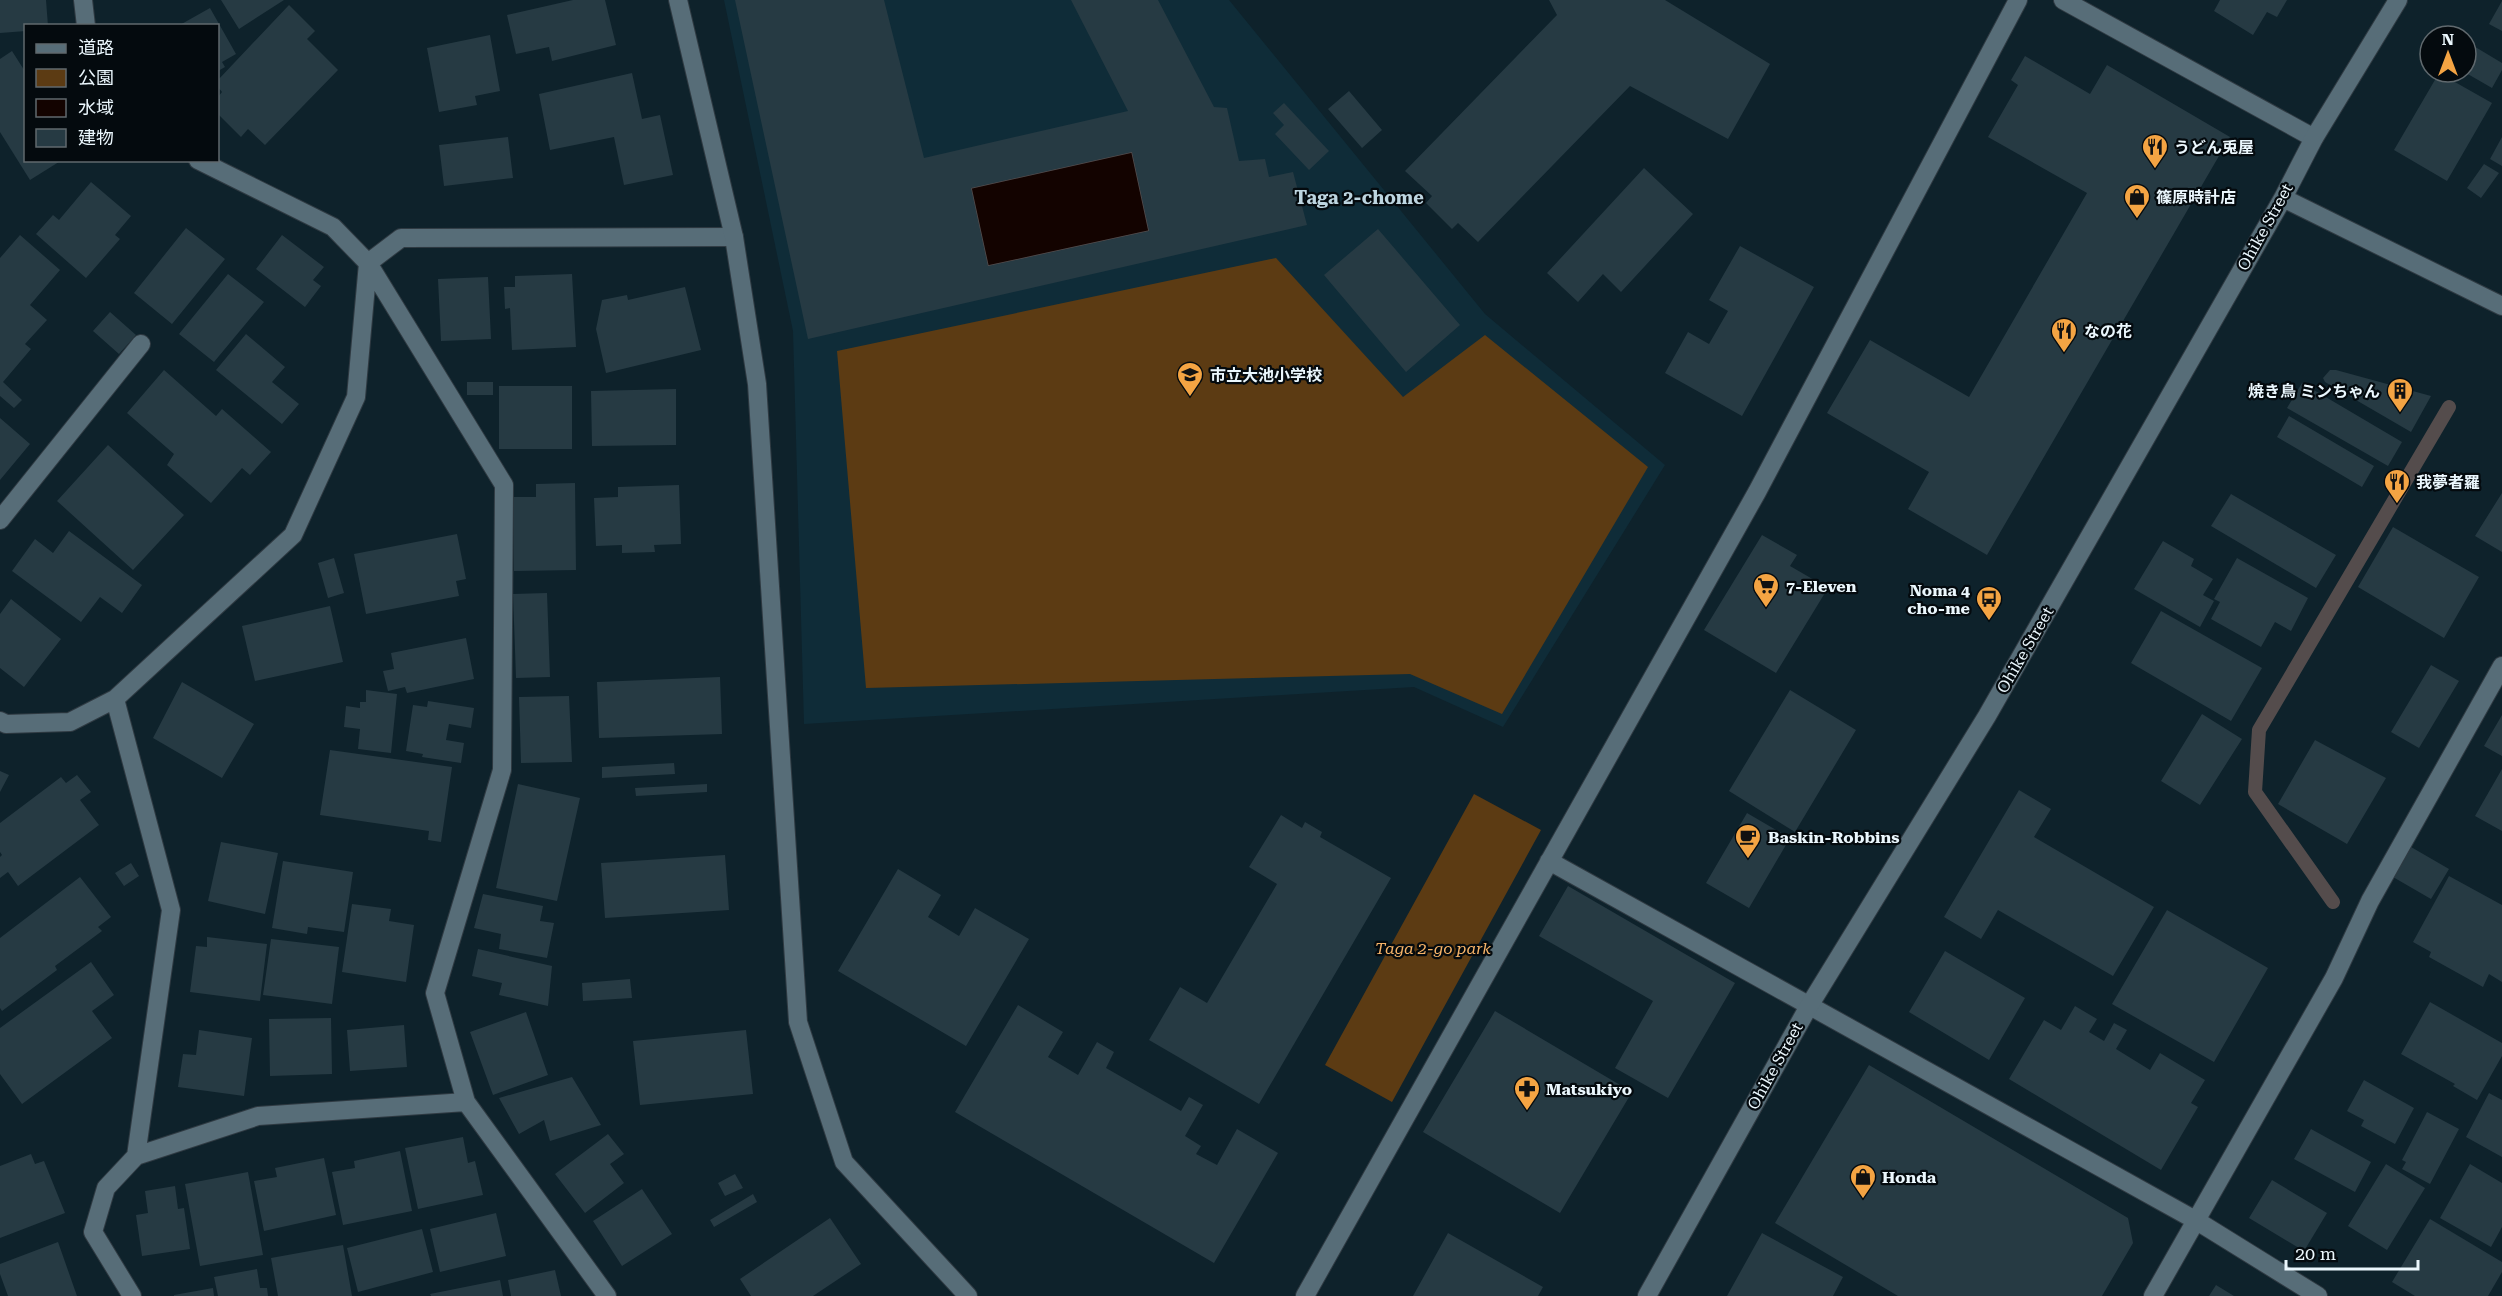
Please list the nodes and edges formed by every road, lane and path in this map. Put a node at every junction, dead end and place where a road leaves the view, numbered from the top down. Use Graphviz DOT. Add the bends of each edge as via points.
graph roads {
  1 [pos="83,0"];
  2 [pos="678,0"];
  3 [pos="2018,0"];
  4 [pos="2063,0"];
  5 [pos="2398,0"];
  6 [pos="86,24"];
  7 [pos="2314,138"];
  8 [pos="202,162"];
  9 [pos="2283,198"];
  10 [pos="734,237"];
  11 [pos="368,263"];
  12 [pos="2502,306"];
  13 [pos="141,344"];
  14 [pos="0,520"];
  15 [pos="2502,666"];
  16 [pos="115,699"];
  17 [pos="0,721"];
  18 [pos="1549,861"];
  19 [pos="1809,1006"];
  20 [pos="466,1102"];
  21 [pos="136,1156"];
  22 [pos="2197,1221"];
  23 [pos="132,1296"];
  24 [pos="607,1296"];
  25 [pos="968,1296"];
  26 [pos="1305,1296"];
  27 [pos="1647,1296"];
  28 [pos="2153,1296"];
  29 [pos="2318,1296"];
  1 -- 6 [label="street"];
  2 -- 10 [label="street"];
  3 -- 18 [label="street" via="1757,492"];
  4 -- 7 [label="street"];
  5 -- 7 [label="street, Ohike Street"];
  7 -- 9 [label="street, Ohike Street"];
  8 -- 11 [label="street" via="333,227"];
  9 -- 12 [label="street"];
  9 -- 19 [label="street, Ohike Street" via="1987,716"];
  10 -- 11 [label="street" via="401,238"];
  10 -- 25 [label="street" via="757,384 798,1022 844,1162"];
  11 -- 16 [label="street" via="356,397 292,535"];
  11 -- 20 [label="street" via="504,485 502,770 435,993"];
  13 -- 14 [label="street"];
  15 -- 22 [label="street" via="2370,901 2334,978"];
  16 -- 17 [label="street" via="70,722"];
  16 -- 21 [label="street" via="171,910"];
  18 -- 19 [label="street"];
  18 -- 26 [label="street"];
  19 -- 22 [label="street"];
  19 -- 27 [label="street, Ohike Street"];
  20 -- 21 [label="street" via="258,1116"];
  20 -- 24 [label="street"];
  21 -- 23 [label="street" via="106,1188 93,1232"];
  22 -- 28 [label="street"];
  22 -- 29 [label="street"];
}
